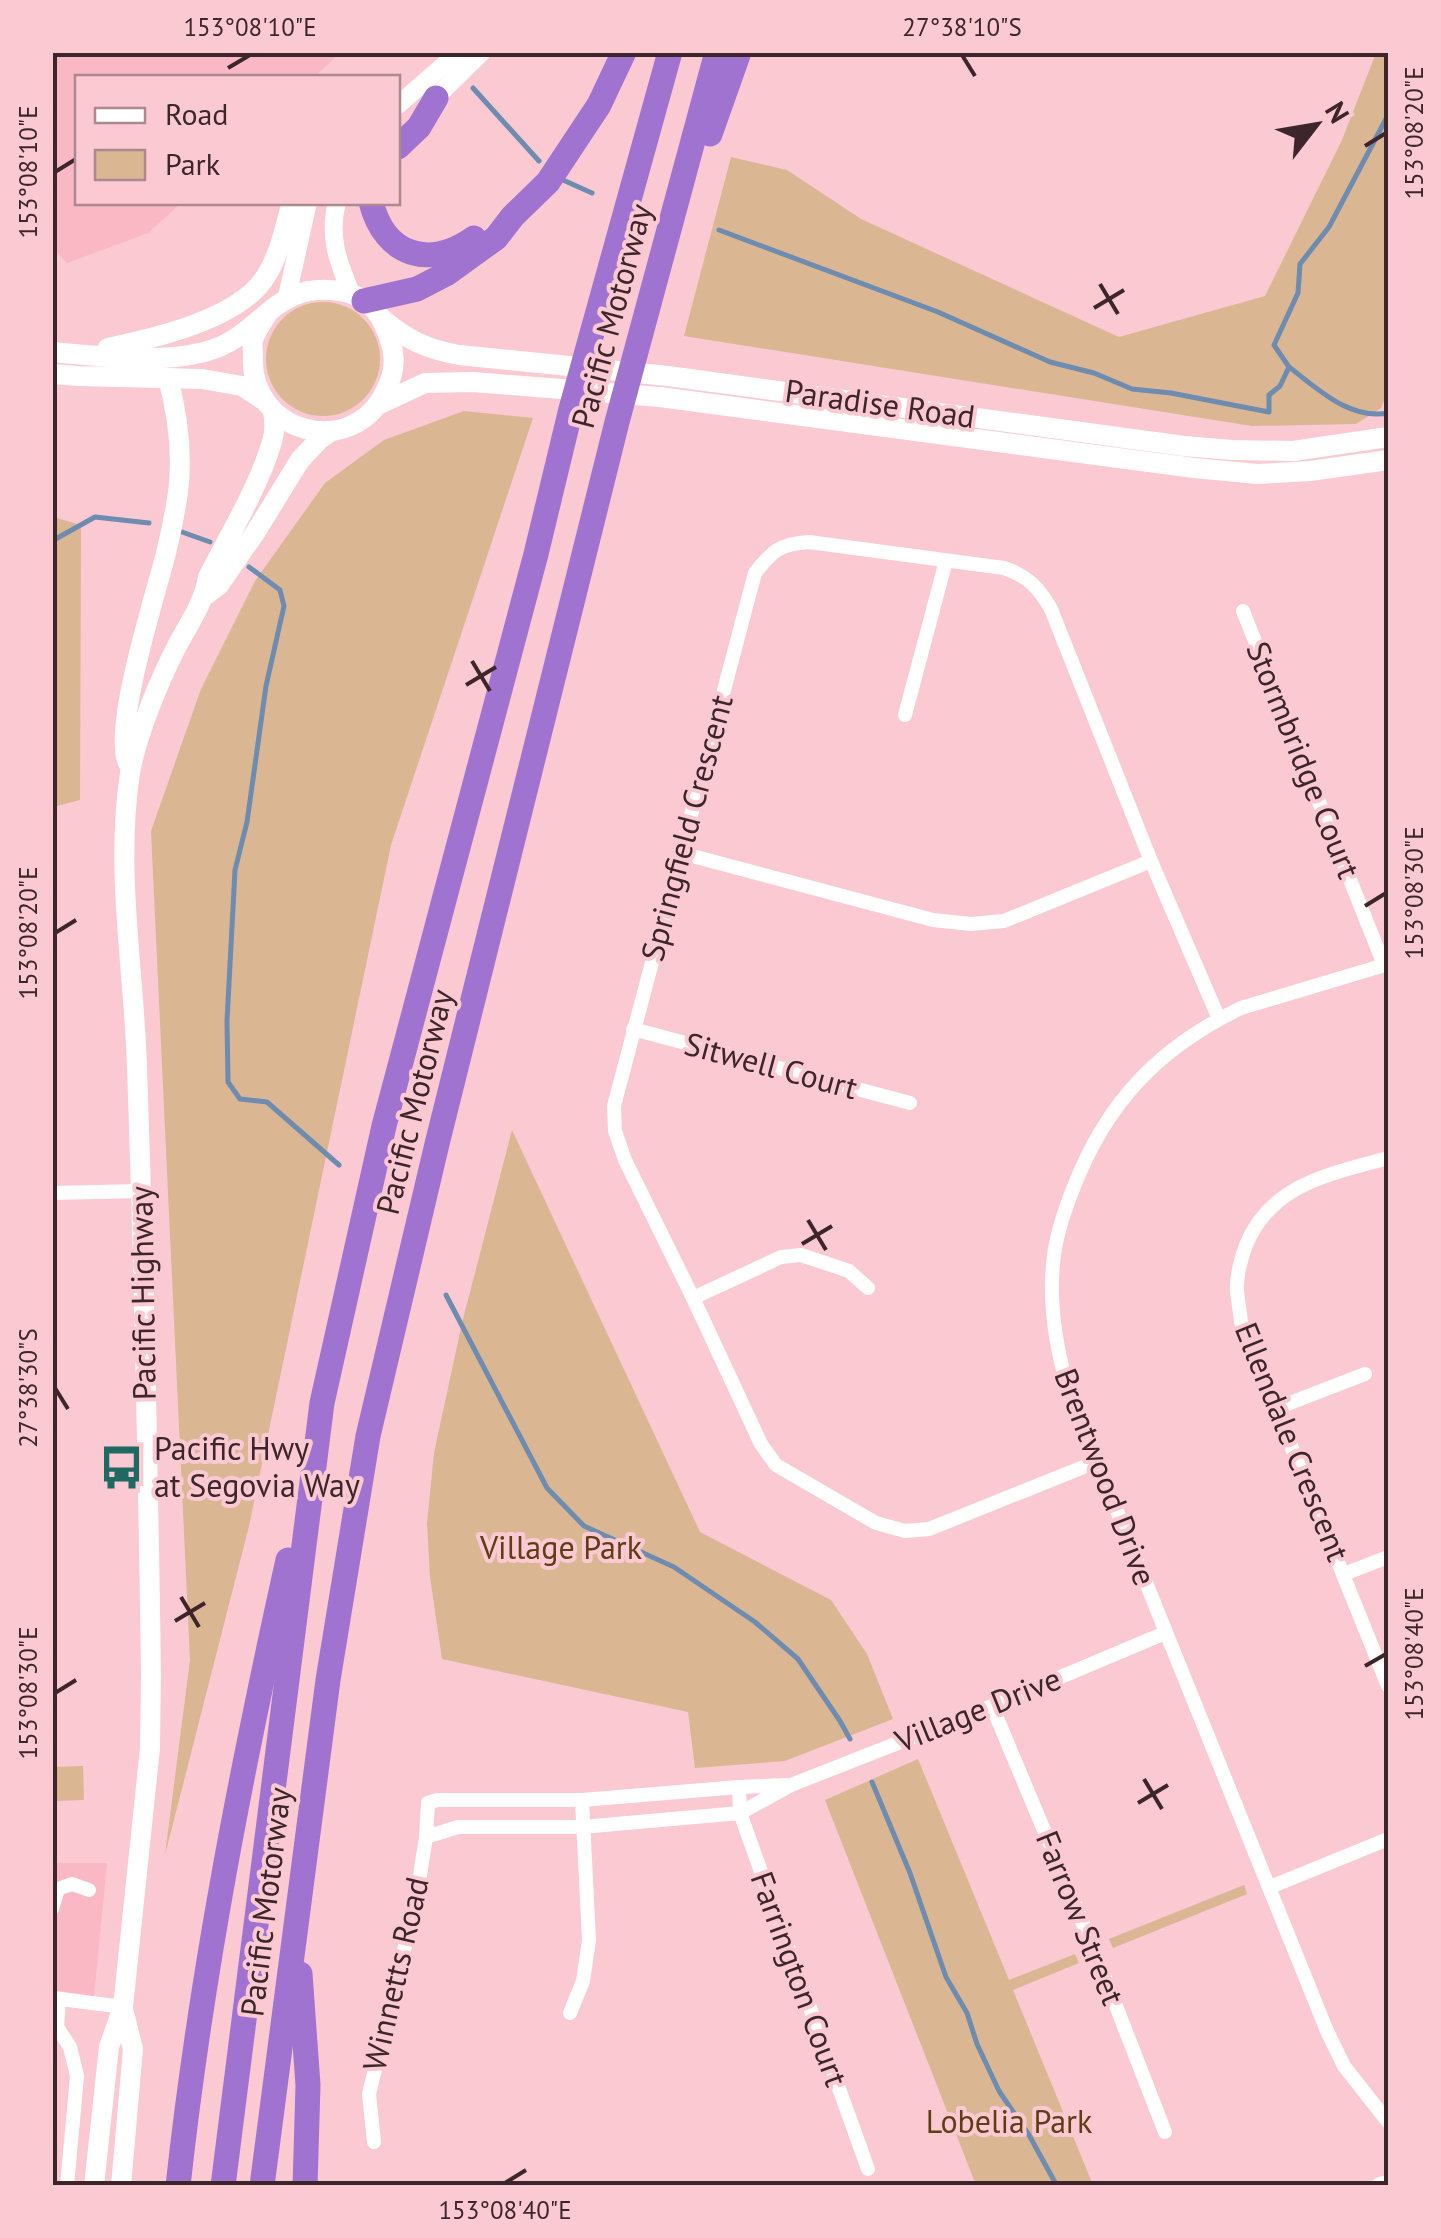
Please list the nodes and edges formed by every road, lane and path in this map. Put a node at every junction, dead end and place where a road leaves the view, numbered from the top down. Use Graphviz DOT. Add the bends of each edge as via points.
graph roads {
  1 [pos="459,52"];
  2 [pos="482,52"];
  3 [pos="624,52"];
  4 [pos="670,52"];
  5 [pos="717,52"];
  6 [pos="739,52"];
  7 [pos="436,98"];
  8 [pos="400,103"];
  9 [pos="400,132"];
  10 [pos="400,145"];
  11 [pos="291,205"];
  12 [pos="307,205"];
  13 [pos="336,205"];
  14 [pos="372,205"];
  15 [pos="513,216"];
  16 [pos="287,297"];
  17 [pos="365,304"];
  18 [pos="268,313"];
  19 [pos="641,327"];
  20 [pos="52,352"];
  21 [pos="76,354"];
  22 [pos="52,374"];
  23 [pos="168,378"];
  24 [pos="380,404"];
  25 [pos="268,405"];
  26 [pos="330,432"];
  27 [pos="1388,437"];
  28 [pos="1388,460"];
  29 [pos="946,561"];
  30 [pos="206,595"];
  31 [pos="1243,611"];
  32 [pos="905,715"];
  33 [pos="131,769"];
  34 [pos="682,852"];
  35 [pos="1152,861"];
  36 [pos="1386,965"];
  37 [pos="1219,1019"];
  38 [pos="633,1029"];
  39 [pos="910,1103"];
  40 [pos="1388,1158"];
  41 [pos="141,1191"];
  42 [pos="52,1193"];
  43 [pos="868,1288"];
  44 [pos="693,1298"];
  45 [pos="1365,1374"];
  46 [pos="322,1403"];
  47 [pos="1277,1408"];
  48 [pos="1096,1462"];
  49 [pos="1388,1557"];
  50 [pos="1344,1574"];
  51 [pos="1165,1633"];
  52 [pos="1388,1686"];
  53 [pos="992,1706"];
  54 [pos="791,1785"];
  55 [pos="739,1786"];
  56 [pos="582,1800"];
  57 [pos="426,1806"];
  58 [pos="740,1813"];
  59 [pos="582,1826"];
  60 [pos="426,1837"];
  61 [pos="1388,1839"];
  62 [pos="1270,1887"];
  63 [pos="89,1890"];
  64 [pos="52,1909"];
  65 [pos="296,1920"];
  66 [pos="56,1999"];
  67 [pos="122,2007"];
  68 [pos="570,2013"];
  69 [pos="1388,2122"];
  70 [pos="1165,2132"];
  71 [pos="374,2142"];
  72 [pos="868,2169"];
  73 [pos="1388,2184"];
  74 [pos="68,2186"];
  75 [pos="94,2186"];
  76 [pos="120,2186"];
  77 [pos="178,2186"];
  78 [pos="223,2186"];
  79 [pos="262,2186"];
  80 [pos="306,2186"];
  81 [pos="1380,2186"];
  1 -- 8 [label="street"];
  2 -- 7 [label="street"];
  3 -- 15 [label="highway" via="599,105 548,182"];
  4 -- 46 [label="highway, Pacific Motorway" via="384,1126"];
  5 -- 19 [label="highway, Pacific Motorway"];
  6 -- 19 [label="highway"];
  7 -- 9 [label="street"];
  7 -- 10 [label="highway"];
  11 -- 21 [label="main road" via="272,266 244,300 170,332"];
  12 -- 16 [label="street"];
  13 -- 17 [label="street" via="335,250"];
  14 -- 15 [label="highway" via="388,238 425,256 462,247"];
  15 -- 17 [label="highway" via="496,238 446,274"];
  16 -- 17 [label="main road" via="319,288"];
  16 -- 18 [label="main road"];
  17 -- 24 [label="main road" via="394,346 393,376"];
  17 -- 27 [label="main road, Paradise Road" via="400,334 459,355 668,376 1184,446 1293,451"];
  18 -- 21 [label="main road" via="208,352"];
  18 -- 25 [label="main road" via="254,340 252,370"];
  19 -- 65 [label="highway, Pacific Motorway" via="368,1436"];
  20 -- 21 [label="main road"];
  22 -- 23 [label="main road"];
  23 -- 25 [label="main road" via="228,382"];
  23 -- 33 [label="main road" via="180,444 178,487 129,700 124,754"];
  24 -- 26 [label="main road" via="366,418"];
  24 -- 28 [label="main road, Paradise Road" via="425,383 473,382 660,397 1258,474"];
  25 -- 26 [label="main road" via="290,424"];
  25 -- 30 [label="main road, Pacific Highway" via="274,439"];
  26 -- 30 [label="main road, Pacific Highway" via="300,460 264,521"];
  29 -- 32 [label="street"];
  29 -- 34 [label="street, Springfield Crescent" via="809,542 770,554 756,573"];
  29 -- 35 [label="street, Springfield Crescent" via="1021,573 1040,589"];
  30 -- 33 [label="main road, Pacific Highway" via="167,667"];
  31 -- 36 [label="street, Stormbridge Court"];
  33 -- 41 [label="main road, Pacific Highway" via="124,847"];
  34 -- 35 [label="street" via="934,920 971,924 1004,921"];
  34 -- 38 [label="street, Springfield Crescent"];
  35 -- 37 [label="street, Springfield Crescent"];
  36 -- 37 [label="street, Brentwood Drive"];
  37 -- 48 [label="street, Brentwood Drive" via="1154,1065 1106,1119 1066,1206 1054,1255 1058,1357"];
  38 -- 39 [label="street, Sitwell Court"];
  38 -- 44 [label="street, Springfield Crescent" via="614,1132"];
  40 -- 47 [label="street, Ellendale Crescent" via="1296,1188 1270,1206 1252,1231 1236,1287 1241,1322"];
  41 -- 42 [label="street"];
  41 -- 67 [label="main road, Pacific Highway" via="150,1748"];
  43 -- 44 [label="street" via="849,1271 802,1255"];
  44 -- 48 [label="street, Springfield Crescent" via="776,1465 876,1522 905,1531 929,1528"];
  45 -- 47 [label="street"];
  46 -- 77 [label="highway" via="250,1734"];
  46 -- 78 [label="highway, Pacific Motorway"];
  47 -- 50 [label="street, Ellendale Crescent"];
  48 -- 51 [label="street, Brentwood Drive"];
  49 -- 50 [label="street"];
  50 -- 52 [label="street, Ellendale Crescent"];
  51 -- 53 [label="street, Village Drive"];
  51 -- 62 [label="street, Brentwood Drive"];
  53 -- 54 [label="street, Village Drive"];
  53 -- 70 [label="street, Farrow Street"];
  54 -- 55 [label="street, Village Drive"];
  54 -- 58 [label="street, Village Drive"];
  55 -- 56 [label="street, Village Drive"];
  55 -- 58 [label="street, Farrington Court"];
  56 -- 57 [label="street, Village Drive" via="436,1800"];
  56 -- 59 [label="street"];
  57 -- 60 [label="street, Winnetts Road"];
  58 -- 59 [label="street, Village Drive"];
  58 -- 72 [label="street, Farrington Court"];
  59 -- 60 [label="street, Village Drive" via="458,1826"];
  59 -- 68 [label="street" via="589,1940"];
  60 -- 71 [label="street, Winnetts Road" via="369,2094"];
  61 -- 62 [label="street"];
  62 -- 69 [label="street, Brentwood Drive" via="1344,2066"];
  63 -- 64 [label="street" via="72,1884 58,1889"];
  65 -- 79 [label="highway, Pacific Motorway"];
  65 -- 80 [label="highway" via="308,2085"];
  66 -- 67 [label="street"];
  66 -- 74 [label="street" via="57,2027 77,2076"];
  67 -- 75 [label="main road, Pacific Highway" via="109,2047"];
  67 -- 76 [label="main road, Pacific Highway" via="133,2050"];
  73 -- 81 [label="street"];
}
